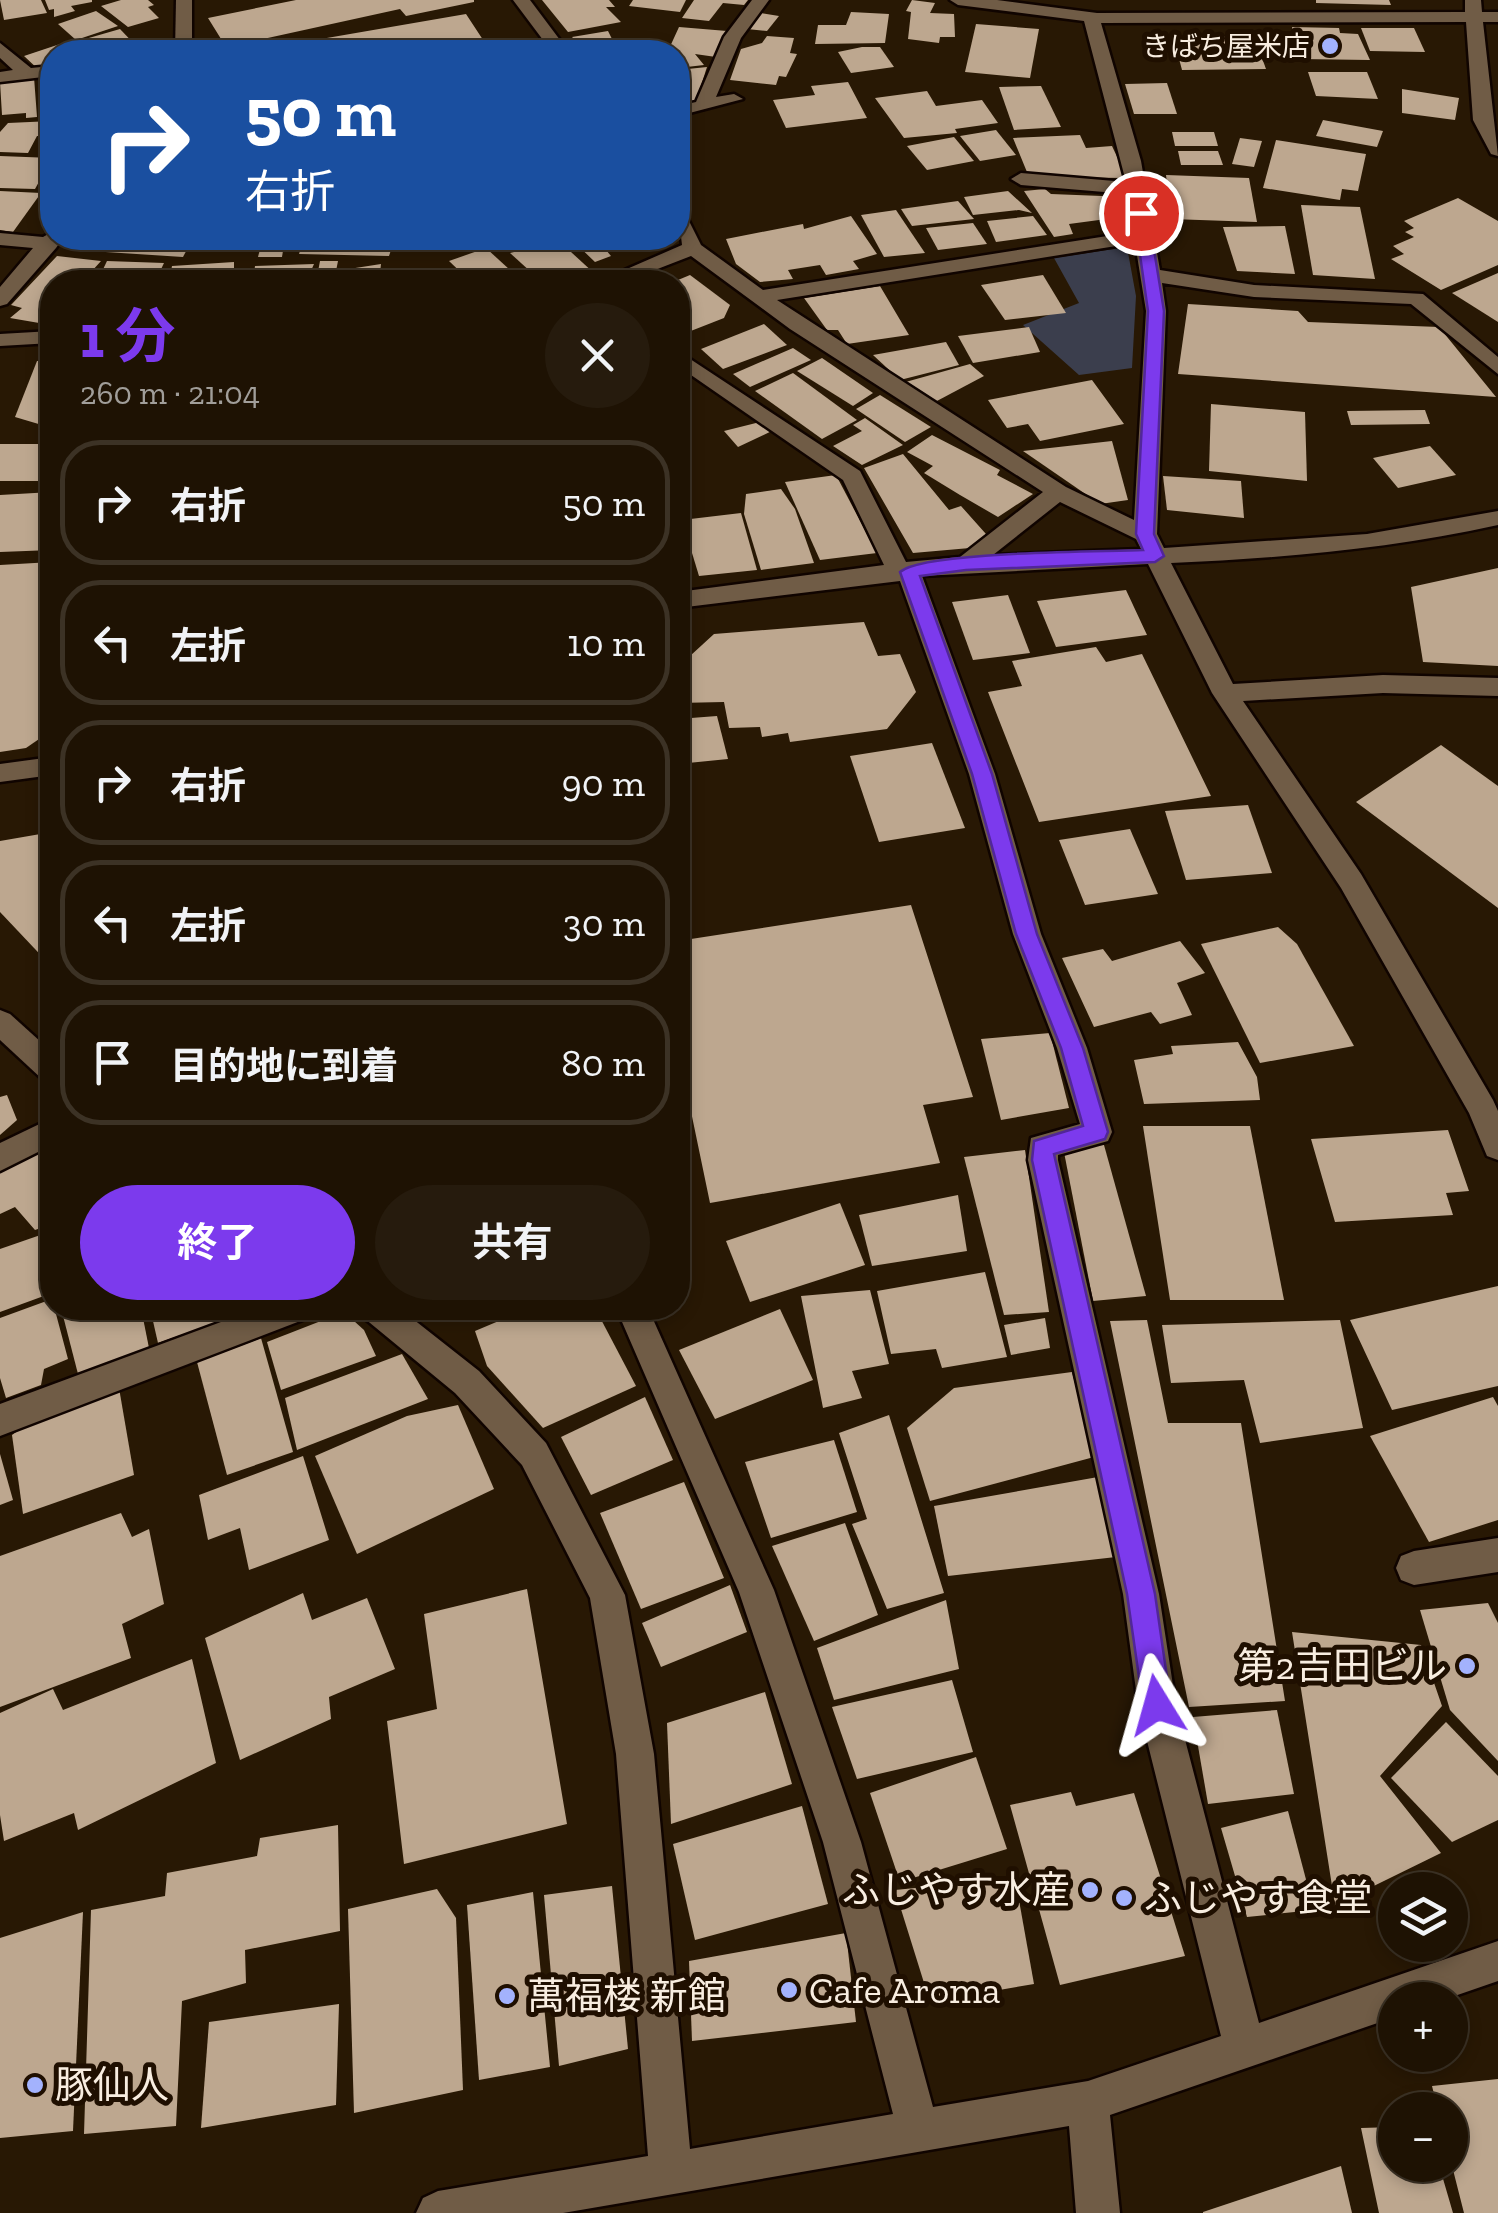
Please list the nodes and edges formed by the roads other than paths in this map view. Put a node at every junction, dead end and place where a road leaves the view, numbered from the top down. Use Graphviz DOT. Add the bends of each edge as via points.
graph roads {
  1 [pos="184,0"];
  2 [pos="521,0"];
  3 [pos="761,0"];
  4 [pos="958,0"];
  5 [pos="1474,9"];
  6 [pos="1091,17"];
  7 [pos="1498,18"];
  8 [pos="184,40"];
  9 [pos="552,40"];
  10 [pos="0,48"];
  11 [pos="40,72"];
  12 [pos="27,74"];
  13 [pos="0,77"];
  14 [pos="734,100"];
  15 [pos="704,105"];
  16 [pos="690,108"];
  17 [pos="1498,150"];
  18 [pos="1021,179"];
  19 [pos="1136,189"];
  20 [pos="1144,236"];
  21 [pos="0,239"];
  22 [pos="40,241"];
  23 [pos="690,242"];
  24 [pos="693,248"];
  25 [pos="690,249"];
  26 [pos="43,250"];
  27 [pos="688,250"];
  28 [pos="638,270"];
  29 [pos="1152,275"];
  30 [pos="759,296"];
  31 [pos="0,300"];
  32 [pos="40,338"];
  33 [pos="0,340"];
  34 [pos="690,365"];
  35 [pos="1498,368"];
  36 [pos="1058,492"];
  37 [pos="1498,518"];
  38 [pos="1150,545"];
  39 [pos="966,564"];
  40 [pos="905,572"];
  41 [pos="690,599"];
  42 [pos="1498,687"];
  43 [pos="1225,693"];
  44 [pos="40,768"];
  45 [pos="0,773"];
  46 [pos="0,1022"];
  47 [pos="40,1059"];
  48 [pos="40,1137"];
  49 [pos="1498,1147"];
  50 [pos="0,1158"];
  51 [pos="264,1320"];
  52 [pos="390,1320"];
  53 [pos="637,1320"];
  54 [pos="0,1420"];
  55 [pos="1498,1556"];
  56 [pos="1414,1568"];
  57 [pos="1498,1961"];
  58 [pos="1245,2049"];
  59 [pos="1088,2102"];
  60 [pos="918,2131"];
  61 [pos="671,2176"];
  62 [pos="438,2213"];
  63 [pos="1098,2213"];
  1 -- 8 [label="street"];
  2 -- 9 [label="street"];
  3 -- 15 [label="street" via="733,37"];
  4 -- 6 [label="street"];
  5 -- 6 [label="street"];
  5 -- 7 [label="street"];
  5 -- 17 [label="street" via="1482,120"];
  6 -- 19 [label="street"];
  10 -- 12 [label="street"];
  11 -- 12 [label="street"];
  12 -- 13 [label="street"];
  14 -- 15 [label="street"];
  15 -- 16 [label="street"];
  18 -- 19 [label="street"];
  19 -- 20 [label="street"];
  20 -- 29 [label="street"];
  20 -- 30 [label="street"];
  21 -- 22 [label="street"];
  23 -- 24 [label="street"];
  24 -- 25 [label="street"];
  24 -- 30 [label="street"];
  26 -- 31 [label="street"];
  27 -- 28 [label="street"];
  29 -- 35 [label="street" via="1254,291 1416,298"];
  29 -- 38 [label="street"];
  30 -- 36 [label="street"];
  32 -- 33 [label="street"];
  34 -- 40 [label="street" via="852,476"];
  36 -- 38 [label="street"];
  36 -- 39 [label="street"];
  37 -- 38 [label="street" via="1351,545"];
  38 -- 39 [label="street"];
  38 -- 43 [label="street"];
  39 -- 40 [label="street"];
  40 -- 41 [label="street"];
  40 -- 58 [label="street" via="982,774 1026,934 1072,1048 1096,1132 1042,1148 1043,1160 1141,1594 1157,1705"];
  42 -- 43 [label="street" via="1383,684"];
  43 -- 49 [label="street" via="1350,881"];
  44 -- 45 [label="street"];
  46 -- 47 [label="street"];
  48 -- 50 [label="street"];
  51 -- 54 [label="street"];
  52 -- 61 [label="street" via="467,1382 534,1454 607,1595 635,1754"];
  53 -- 60 [label="street" via="768,1626 842,1842"];
  55 -- 56 [label="street"];
  57 -- 58 [label="street"];
  58 -- 59 [label="street"];
  59 -- 60 [label="street"];
  59 -- 63 [label="street"];
  60 -- 61 [label="street"];
  61 -- 62 [label="street"];
}
